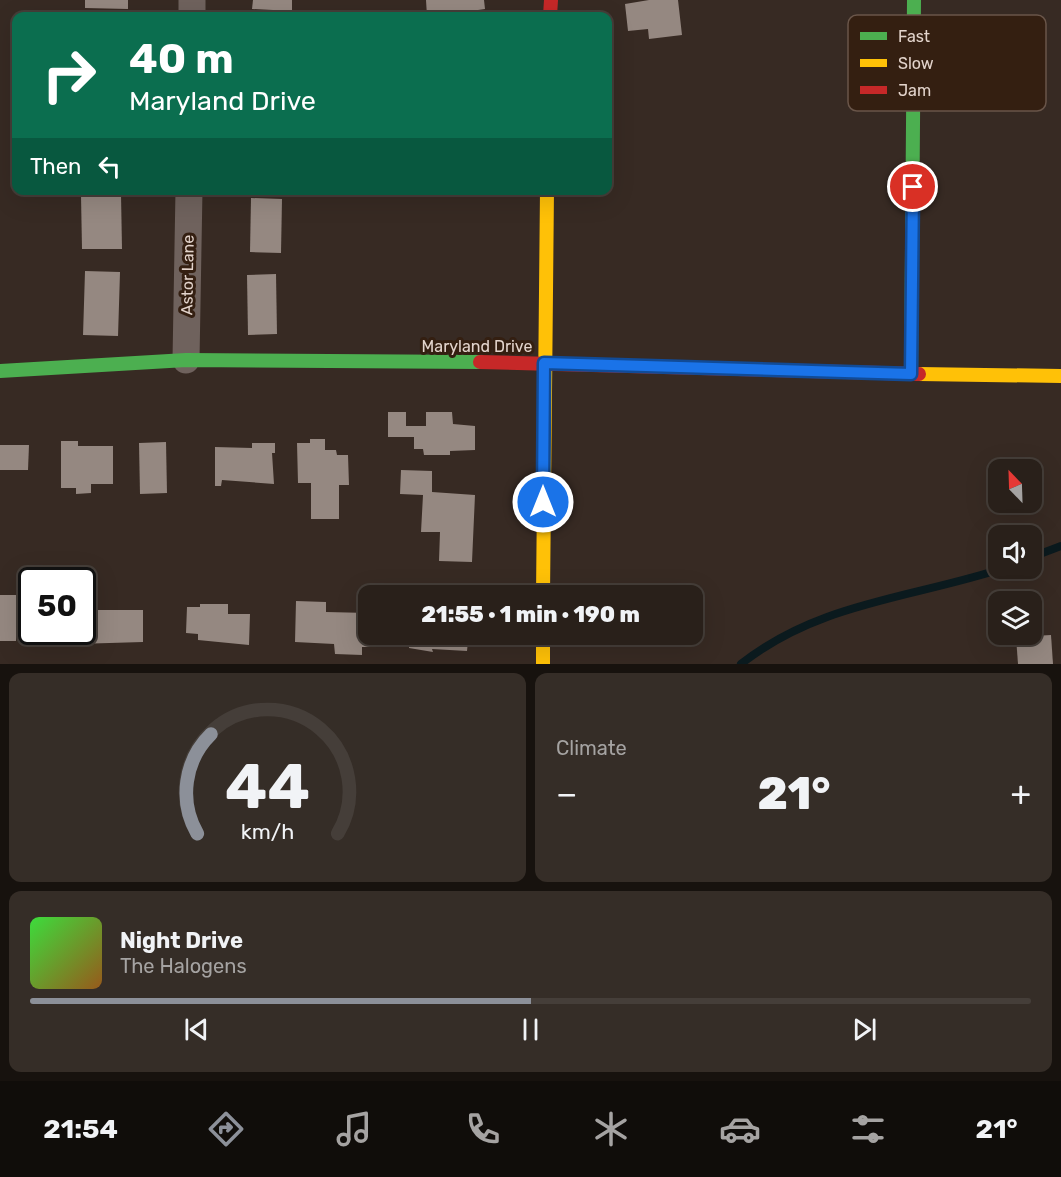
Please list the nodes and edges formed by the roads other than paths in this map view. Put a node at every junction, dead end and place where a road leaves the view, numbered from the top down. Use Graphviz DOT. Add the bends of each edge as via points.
graph roads {
  1 [pos="914,0"];
  2 [pos="914,15"];
  3 [pos="913,111"];
  4 [pos="189,195"];
  5 [pos="547,195"];
  6 [pos="186,360"];
  7 [pos="544,363"];
  8 [pos="0,371"];
  9 [pos="911,374"];
  10 [pos="1061,376"];
  11 [pos="543,585"];
  12 [pos="543,645"];
  13 [pos="543,664"];
  1 -- 2 [label="street"];
  3 -- 9 [label="street"];
  4 -- 6 [label="street, Astor Lane"];
  5 -- 7 [label="street"];
  6 -- 7 [label="street, Maryland Drive"];
  6 -- 8 [label="street, Maryland Drive"];
  7 -- 9 [label="street, Maryland Drive"];
  7 -- 11 [label="street"];
  9 -- 10 [label="street, Maryland Drive"];
  12 -- 13 [label="street"];
}
